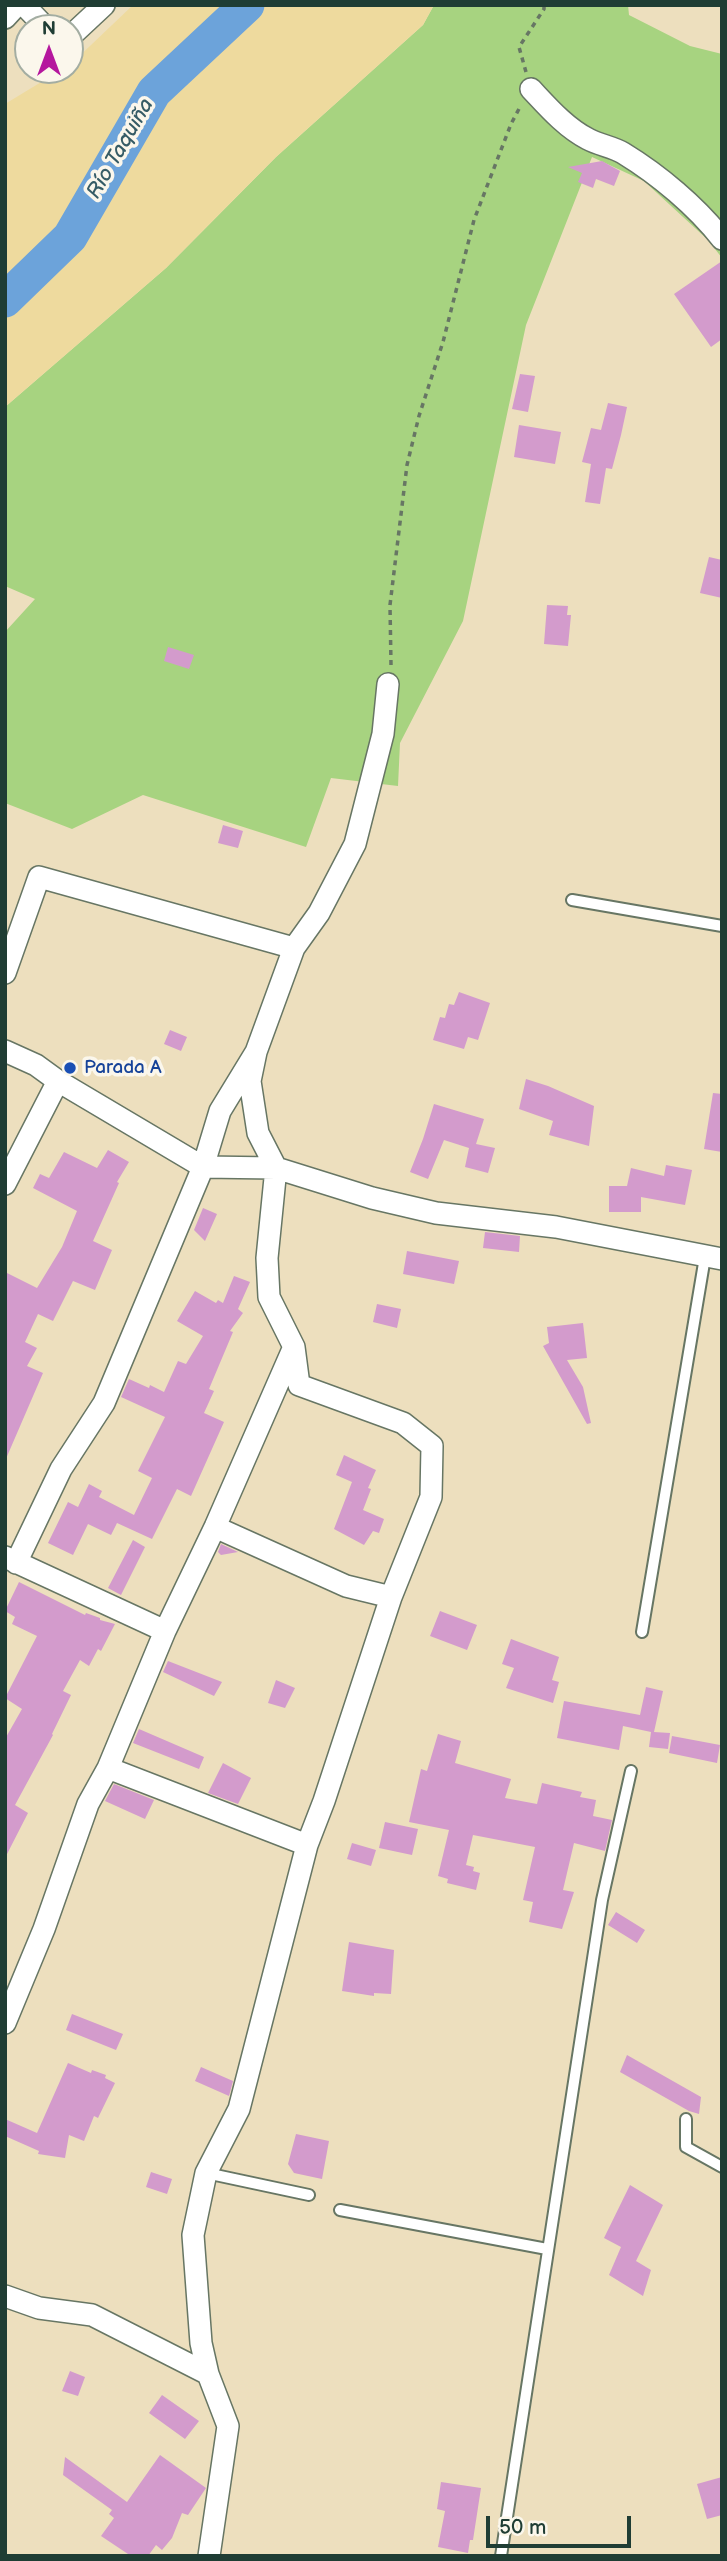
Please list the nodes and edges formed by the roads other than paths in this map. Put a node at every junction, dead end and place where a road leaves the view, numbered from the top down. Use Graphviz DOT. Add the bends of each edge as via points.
graph roads {
  1 [pos="17,5"];
  2 [pos="104,5"];
  3 [pos="5,18"];
  4 [pos="84,24"];
  5 [pos="531,89"];
  6 [pos="722,239"];
  7 [pos="388,684"];
  8 [pos="572,900"];
  9 [pos="722,926"];
  10 [pos="295,948"];
  11 [pos="5,973"];
  12 [pos="5,1051"];
  13 [pos="256,1052"];
  14 [pos="58,1081"];
  15 [pos="203,1167"];
  16 [pos="276,1168"];
  17 [pos="5,1185"];
  18 [pos="713,1258"];
  19 [pos="294,1348"];
  20 [pos="215,1527"];
  21 [pos="11,1560"];
  22 [pos="391,1597"];
  23 [pos="165,1631"];
  24 [pos="642,1632"];
  25 [pos="108,1768"];
  26 [pos="631,1771"];
  27 [pos="307,1844"];
  28 [pos="7,2014"];
  29 [pos="686,2119"];
  30 [pos="722,2167"];
  31 [pos="206,2173"];
  32 [pos="309,2194"];
  33 [pos="340,2210"];
  34 [pos="547,2249"];
  35 [pos="5,2296"];
  36 [pos="208,2374"];
  37 [pos="209,2556"];
  38 [pos="501,2556"];
  1 -- 3 [label="street"];
  2 -- 4 [label="street"];
  5 -- 6 [label="street" via="586,138 622,152 663,183"];
  7 -- 10 [label="street" via="383,734 355,844"];
  8 -- 9 [label="lane"];
  10 -- 11 [label="street" via="39,877"];
  10 -- 13 [label="street"];
  12 -- 14 [label="street"];
  13 -- 15 [label="street" via="220,1111"];
  13 -- 16 [label="street" via="250,1081 258,1133"];
  14 -- 15 [label="street"];
  14 -- 17 [label="street"];
  15 -- 16 [label="street"];
  15 -- 21 [label="street" via="104,1403"];
  16 -- 18 [label="street" via="436,1213 556,1227"];
  16 -- 19 [label="street" via="267,1258 269,1297"];
  18 -- 24 [label="lane"];
  19 -- 20 [label="street"];
  19 -- 22 [label="street" via="299,1385 403,1423 432,1446 431,1497"];
  20 -- 22 [label="street" via="346,1586"];
  20 -- 23 [label="street"];
  21 -- 23 [label="street"];
  22 -- 27 [label="street"];
  23 -- 25 [label="street"];
  25 -- 27 [label="street"];
  25 -- 28 [label="street" via="88,1804 44,1929"];
  26 -- 34 [label="lane" via="602,1900"];
  27 -- 31 [label="street" via="239,2109"];
  29 -- 30 [label="lane" via="686,2147"];
  31 -- 32 [label="lane"];
  31 -- 36 [label="street" via="193,2235 201,2343"];
  33 -- 34 [label="lane"];
  34 -- 38 [label="lane"];
  35 -- 36 [label="street" via="39,2308 92,2315"];
  36 -- 37 [label="street" via="228,2426"];
}
